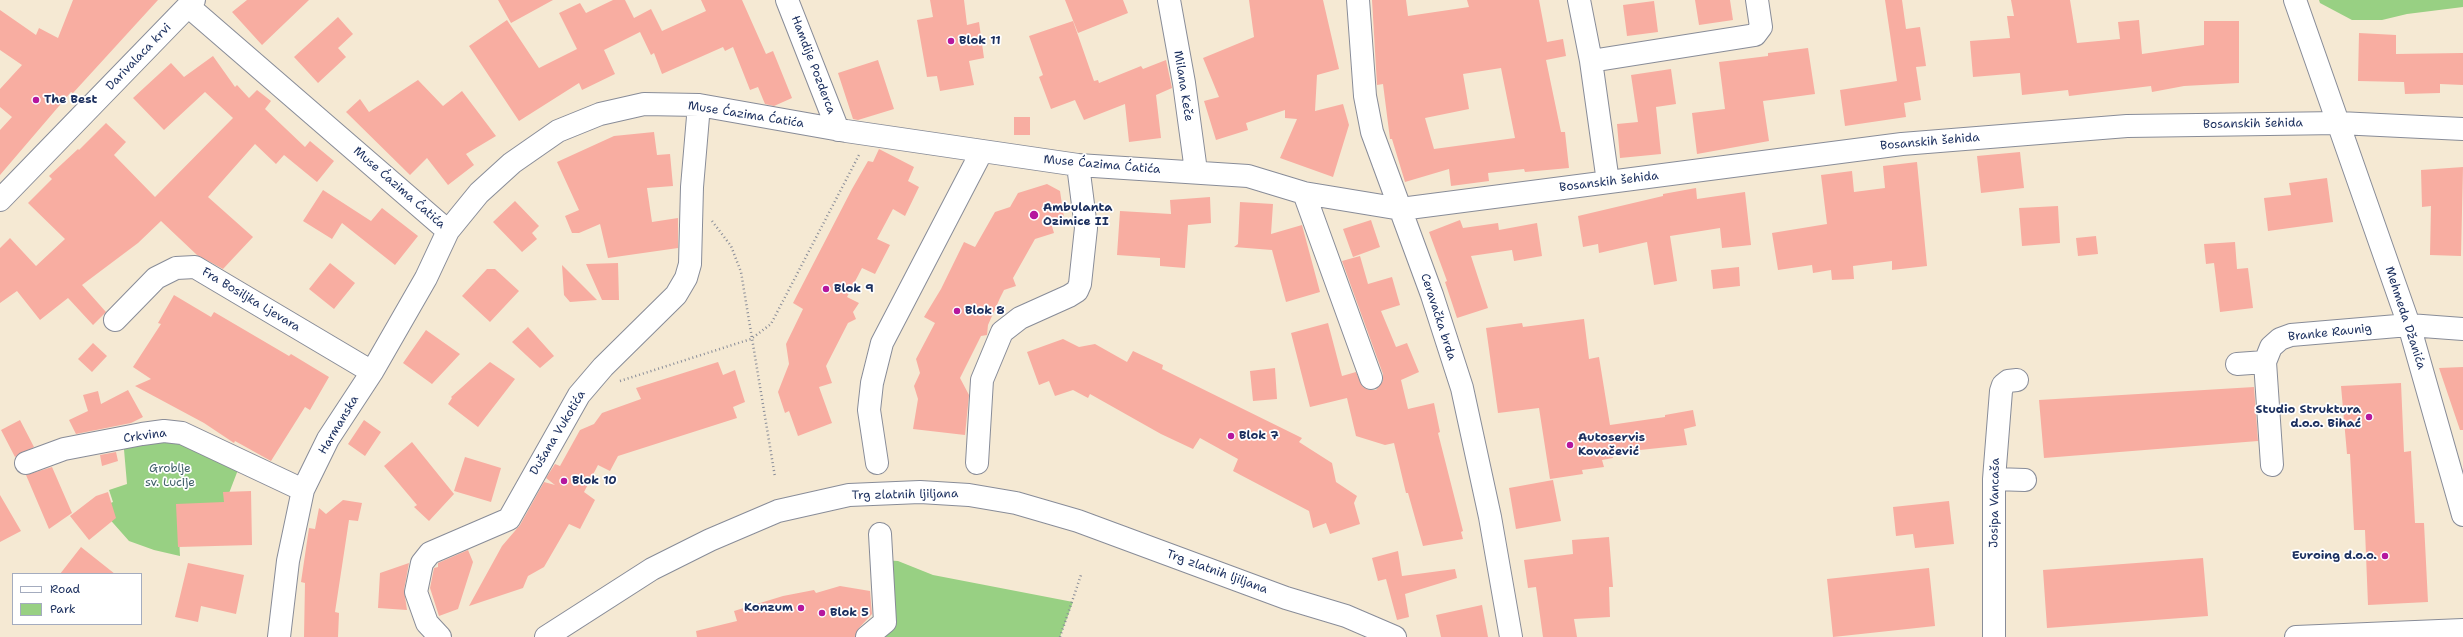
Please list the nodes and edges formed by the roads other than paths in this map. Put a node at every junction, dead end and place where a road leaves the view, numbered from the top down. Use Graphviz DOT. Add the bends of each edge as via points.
graph roads {
  1 [pos="787,0"];
  2 [pos="1169,0"];
  3 [pos="1358,0"];
  4 [pos="1579,0"];
  5 [pos="1757,0"];
  6 [pos="2295,0"];
  7 [pos="191,3"];
  8 [pos="1591,61"];
  9 [pos="699,105"];
  10 [pos="2339,123"];
  11 [pos="2463,129"];
  12 [pos="838,130"];
  13 [pos="982,151"];
  14 [pos="1078,165"];
  15 [pos="1196,172"];
  16 [pos="1608,182"];
  17 [pos="1304,193"];
  18 [pos="0,200"];
  19 [pos="1400,208"];
  20 [pos="448,230"];
  21 [pos="115,320"];
  22 [pos="2409,325"];
  23 [pos="2463,329"];
  24 [pos="2265,362"];
  25 [pos="2236,364"];
  26 [pos="372,372"];
  27 [pos="1370,378"];
  28 [pos="2016,380"];
  29 [pos="26,463"];
  30 [pos="877,463"];
  31 [pos="977,464"];
  32 [pos="2272,465"];
  33 [pos="1994,479"];
  34 [pos="2025,480"];
  35 [pos="302,490"];
  36 [pos="2463,516"];
  37 [pos="880,534"];
  38 [pos="2463,630"];
  39 [pos="279,637"];
  40 [pos="440,637"];
  41 [pos="546,637"];
  42 [pos="867,637"];
  43 [pos="1394,637"];
  44 [pos="1511,637"];
  45 [pos="1994,637"];
  46 [pos="2296,637"];
  1 -- 12 [label="street, Hamdije Pozderca"];
  2 -- 15 [label="street, Milana Keče"];
  3 -- 19 [label="street, Ceravačka brda" via="1365,96 1372,132"];
  4 -- 8 [label="street"];
  5 -- 8 [label="street" via="1761,27 1755,35"];
  6 -- 10 [label="street, Mehmeda Džanića"];
  7 -- 18 [label="street, Darivalaca krvi"];
  7 -- 20 [label="street, Muse Ćazima Ćatića"];
  8 -- 16 [label="street"];
  9 -- 12 [label="street, Muse Ćazima Ćatića"];
  9 -- 20 [label="street, Muse Ćazima Ćatića" via="644,104 600,114 558,132 512,163 479,193"];
  9 -- 40 [label="street, Dušana Vukotića" via="690,264 686,278 676,295 603,367 579,395 509,519 430,553 422,563 416,592 427,623"];
  10 -- 11 [label="street, Bosanskih šehida"];
  10 -- 16 [label="street, Bosanskih šehida" via="2127,126 1909,143"];
  10 -- 22 [label="street, Mehmeda Džanića"];
  12 -- 13 [label="street, Muse Ćazima Ćatića"];
  13 -- 14 [label="street, Muse Ćazima Ćatića"];
  13 -- 30 [label="street" via="882,343 872,383 869,410"];
  14 -- 15 [label="street, Muse Ćazima Ćatića"];
  14 -- 31 [label="street" via="1086,228 1080,284 1077,291 1069,296 1020,318 1002,332 982,380"];
  15 -- 17 [label="street, Muse Ćazima Ćatića" via="1248,176"];
  16 -- 19 [label="street, Bosanskih šehida"];
  17 -- 19 [label="street, Muse Ćazima Ćatića"];
  17 -- 27 [label="street"];
  19 -- 44 [label="street, Ceravačka brda" via="1462,388 1490,517"];
  20 -- 26 [label="street, Harmanska" via="426,278"];
  21 -- 26 [label="street, Fra Bosiljka Ljevara" via="156,278 176,268 196,267"];
  22 -- 23 [label="street, Branke Raunig"];
  22 -- 24 [label="street, Branke Raunig" via="2291,335 2280,339 2271,347"];
  22 -- 36 [label="street, Mehmeda Džanića"];
  24 -- 25 [label="street"];
  24 -- 32 [label="street"];
  26 -- 35 [label="street, Harmanska" via="328,439"];
  28 -- 33 [label="street, Josipa Vancaša" via="2008,381 2001,391"];
  29 -- 35 [label="street, Crkvina" via="64,449 164,431 182,433"];
  33 -- 34 [label="street"];
  33 -- 45 [label="street, Josipa Vancaša"];
  35 -- 39 [label="street, Harmanska" via="288,561"];
  37 -- 42 [label="street" via="885,622"];
  38 -- 46 [label="street"];
  41 -- 43 [label="street, Trg zlatnih ljiljana" via="652,568 778,511 849,495 920,492 969,495 1016,503 1078,521 1286,598 1346,616"];
}
